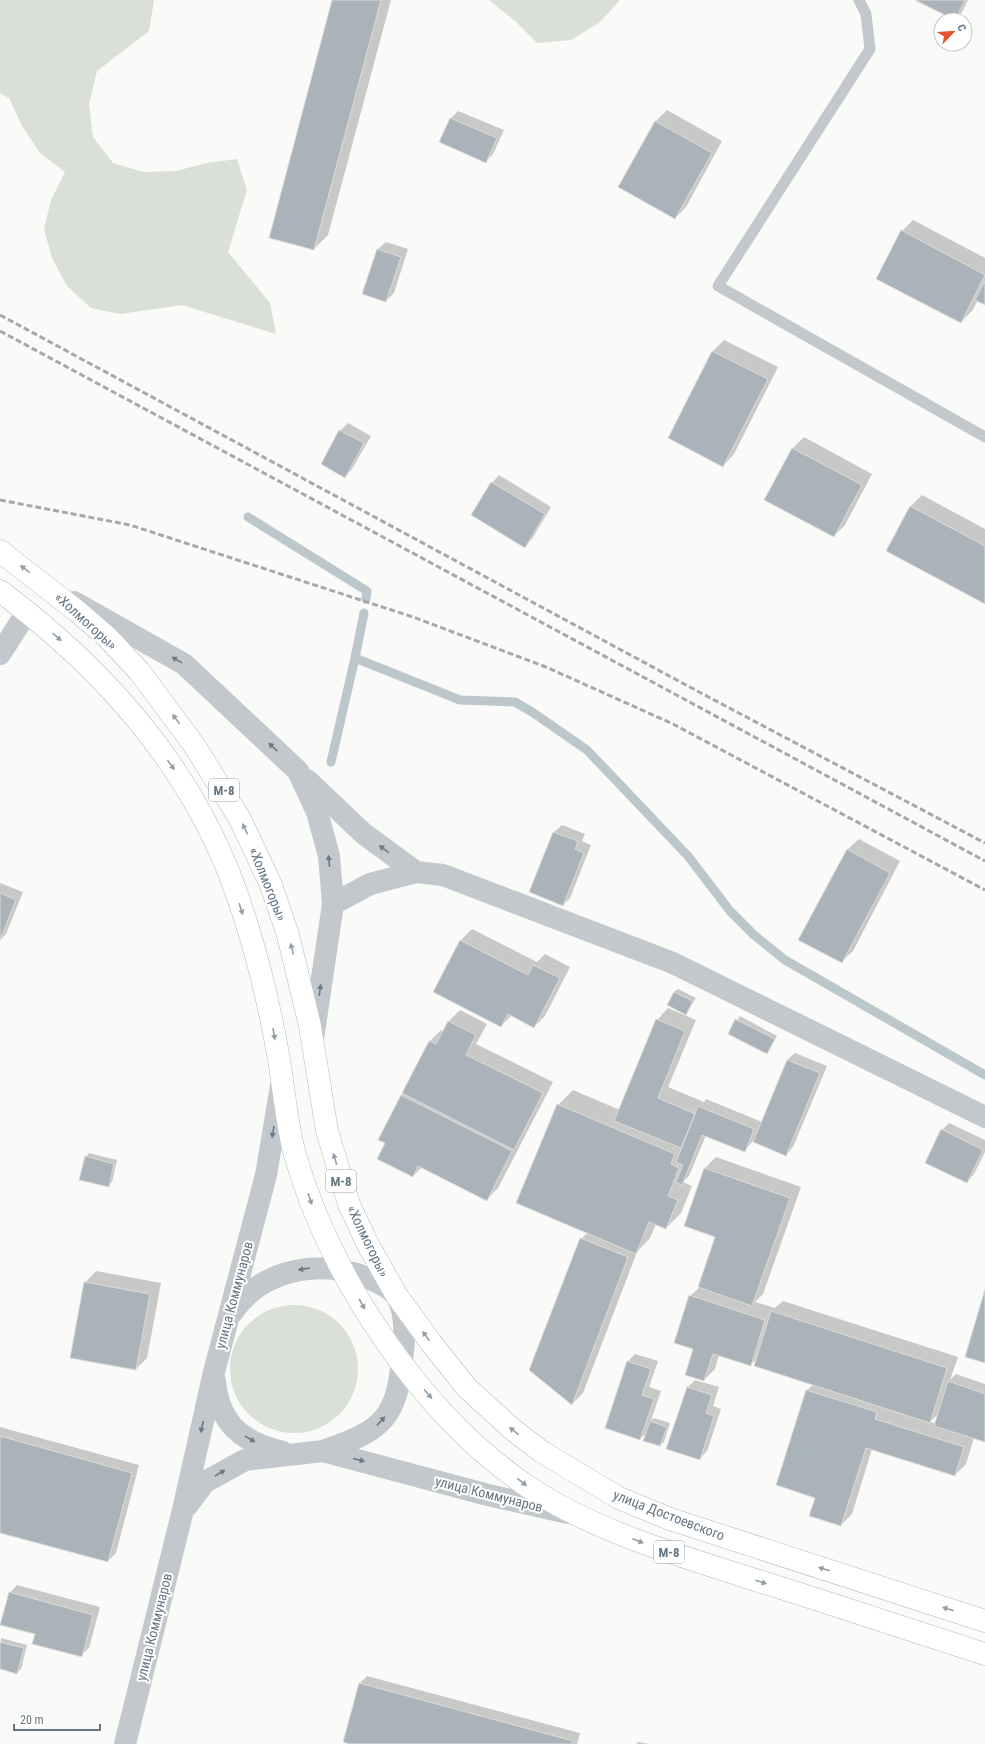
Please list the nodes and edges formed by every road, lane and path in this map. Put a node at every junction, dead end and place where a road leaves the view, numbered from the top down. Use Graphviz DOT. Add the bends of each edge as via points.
graph roads {
  1 [pos="859,0"];
  2 [pos="985,437"];
  3 [pos="0,551"];
  4 [pos="49,589"];
  5 [pos="0,591"];
  6 [pos="27,612"];
  7 [pos="0,654"];
  8 [pos="298,771"];
  9 [pos="416,872"];
  10 [pos="333,904"];
  11 [pos="312,1042"];
  12 [pos="282,1079"];
  13 [pos="985,1117"];
  14 [pos="343,1270"];
  15 [pos="397,1296"];
  16 [pos="227,1321"];
  17 [pos="402,1365"];
  18 [pos="214,1372"];
  19 [pos="323,1451"];
  20 [pos="291,1454"];
  21 [pos="183,1510"];
  22 [pos="578,1515"];
  23 [pos="985,1621"];
  24 [pos="985,1654"];
  25 [pos="124,1744"];
  1 -- 2 [label="lane" via="866,14 870,49 718,286"];
  4 -- 3 [label="highway, «Холмогоры» / М-8, one-way"];
  8 -- 4 [label="street, one-way" via="184,664"];
  11 -- 4 [label="highway, «Холмогоры» / М-8, one-way" via="294,957 280,910 236,812 194,745 139,671 107,637"];
  5 -- 6 [label="highway, М-8"];
  6 -- 7 [label="street"];
  6 -- 12 [label="highway, М-8, one-way" via="79,657 125,705 183,781 199,808 228,872 257,958"];
  9 -- 8 [label="street, one-way" via="364,834"];
  10 -- 8 [label="street, one-way" via="329,856 317,812"];
  9 -- 10 [label="street" via="370,884"];
  9 -- 13 [label="street" via="443,875 673,963"];
  11 -- 10 [label="street, one-way"];
  15 -- 11 [label="highway, «Холмогоры» / М-8, one-way" via="367,1243 340,1179 327,1131"];
  12 -- 14 [label="highway, М-8, one-way" via="295,1153 313,1207"];
  12 -- 16 [label="street, улица Коммунаров, one-way" via="266,1174"];
  14 -- 15 [label="street" via="380,1283"];
  14 -- 16 [label="street, one-way" via="320,1267 283,1274 252,1290 241,1300"];
  14 -- 17 [label="highway, М-8, one-way"];
  15 -- 17 [label="street" via="404,1323"];
  23 -- 15 [label="highway, улица Достоевского / М-8, one-way" via="670,1519 619,1498 542,1452 488,1409 466,1387"];
  16 -- 18 [label="street, улица Коммунаров"];
  19 -- 17 [label="street, one-way" via="370,1432 384,1419 396,1399"];
  17 -- 22 [label="highway, М-8, one-way" via="474,1444 531,1488"];
  18 -- 20 [label="street, one-way" via="216,1394 227,1420 253,1442"];
  18 -- 21 [label="street, улица Коммунаров, one-way"];
  19 -- 20 [label="street, улица Коммунаров"];
  19 -- 22 [label="street, улица Коммунаров, one-way" via="488,1495"];
  21 -- 20 [label="street, улица Коммунаров, one-way" via="205,1482 245,1460"];
  21 -- 25 [label="street, улица Коммунаров"];
  22 -- 24 [label="highway, М-8, one-way" via="604,1528 658,1548"];
}
